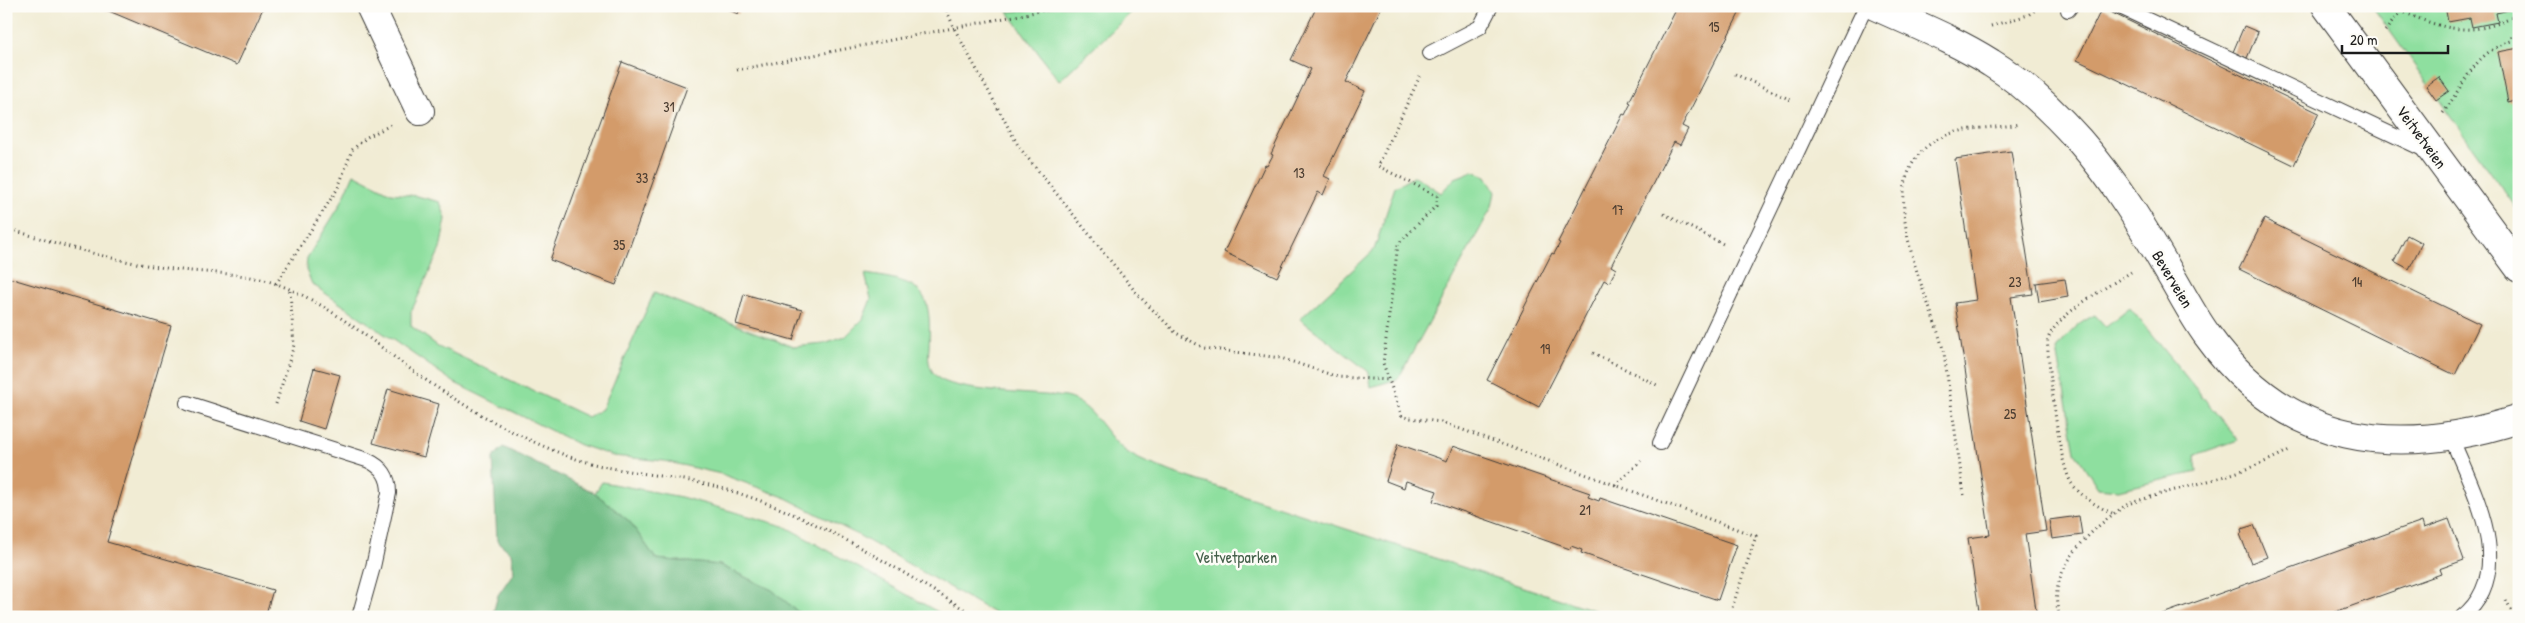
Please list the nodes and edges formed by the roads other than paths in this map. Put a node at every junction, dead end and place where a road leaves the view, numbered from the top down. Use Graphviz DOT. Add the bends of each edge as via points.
graph roads {
  1 [pos="370,6"];
  2 [pos="1491,6"];
  3 [pos="1866,6"];
  4 [pos="1875,6"];
  5 [pos="2118,6"];
  6 [pos="2326,6"];
  7 [pos="1430,54"];
  8 [pos="420,111"];
  9 [pos="2434,154"];
  10 [pos="2519,268"];
  11 [pos="187,403"];
  12 [pos="2519,419"];
  13 [pos="2451,437"];
  14 [pos="1660,443"];
  15 [pos="358,617"];
  16 [pos="2462,617"];
  1 -- 8 [label="street"];
  2 -- 7 [label="lane" via="1480,27"];
  3 -- 14 [label="lane"];
  4 -- 13 [label="street, Beverveien" via="1962,47 2015,79 2051,110 2105,172 2206,334 2249,384 2270,400 2317,424 2370,438 2410,441"];
  5 -- 9 [label="lane"];
  6 -- 9 [label="street, Veitvetveien"];
  9 -- 10 [label="street, Veitvetveien"];
  11 -- 15 [label="lane" via="367,460 385,473 389,493"];
  12 -- 13 [label="street, Beverveien"];
  13 -- 16 [label="lane" via="2481,510 2490,546 2489,573 2482,593"];
}
